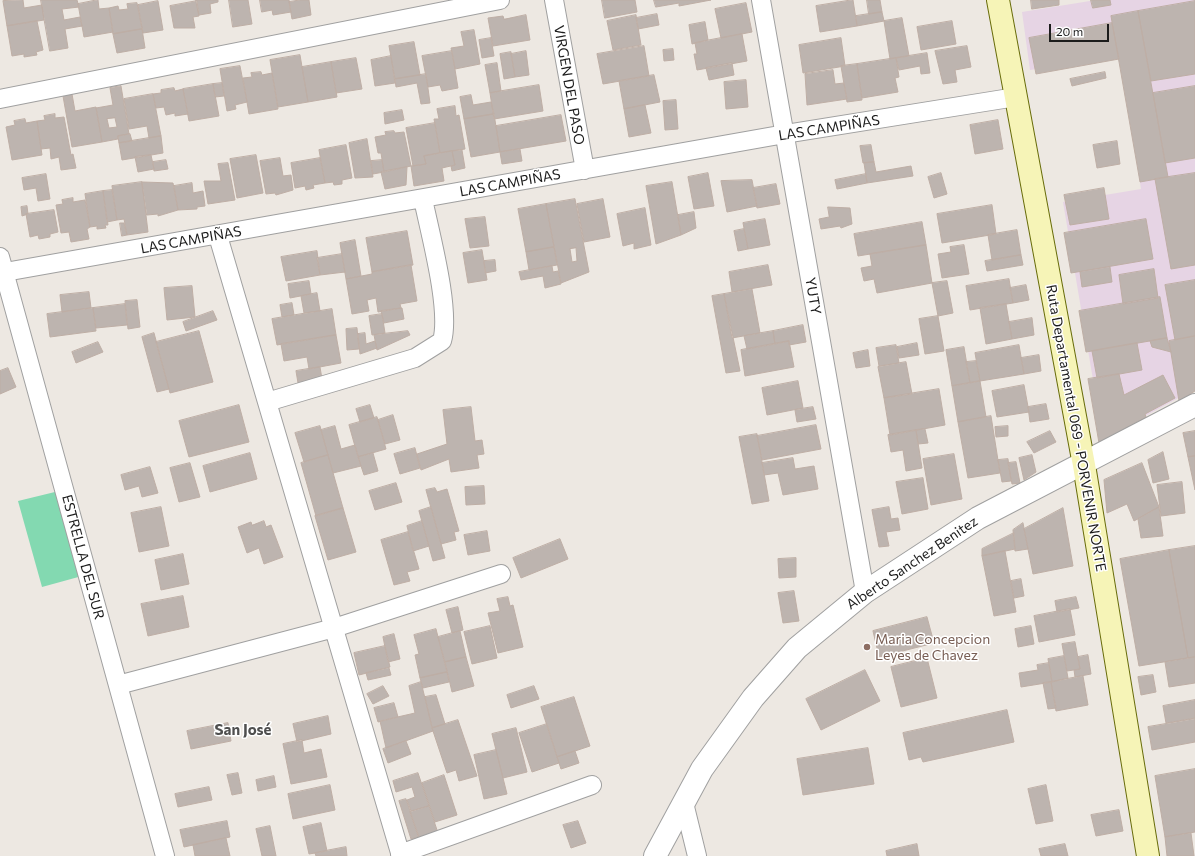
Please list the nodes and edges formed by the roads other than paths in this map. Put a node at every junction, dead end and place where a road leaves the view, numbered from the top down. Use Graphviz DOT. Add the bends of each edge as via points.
graph roads {
  1 [pos="500,0"];
  2 [pos="554,0"];
  3 [pos="761,0"];
  4 [pos="998,0"];
  5 [pos="1016,97"];
  6 [pos="0,99"];
  7 [pos="785,134"];
  8 [pos="585,170"];
  9 [pos="423,199"];
  10 [pos="218,236"];
  11 [pos="2,265"];
  12 [pos="267,402"];
  13 [pos="1195,405"];
  14 [pos="1084,465"];
  15 [pos="501,574"];
  16 [pos="865,592"];
  17 [pos="334,628"];
  18 [pos="118,685"];
  19 [pos="592,785"];
  20 [pos="684,803"];
  21 [pos="401,855"];
  22 [pos="165,856"];
  23 [pos="655,856"];
  24 [pos="697,856"];
  25 [pos="1148,856"];
  1 -- 6 [label="street"];
  2 -- 8 [label="street, VIRGEN DEL PASO"];
  3 -- 7 [label="street, YUTY"];
  4 -- 5 [label="main road, Ruta Departamental 069 - PORVENIR NORTE"];
  5 -- 7 [label="street, LAS CAMPIÑAS"];
  5 -- 14 [label="main road, Ruta Departamental 069 - PORVENIR NORTE"];
  7 -- 8 [label="street, LAS CAMPIÑAS"];
  7 -- 16 [label="street, YUTY"];
  8 -- 9 [label="street, LAS CAMPIÑAS"];
  9 -- 10 [label="street, LAS CAMPIÑAS"];
  9 -- 12 [label="street" via="444,306 442,341 415,358"];
  10 -- 11 [label="street, LAS CAMPIÑAS"];
  10 -- 12 [label="street"];
  11 -- 18 [label="street, ESTRELLA DEL SUR"];
  12 -- 17 [label="street"];
  13 -- 14 [label="street, Alberto Sanchez Benitez"];
  14 -- 16 [label="street, Alberto Sanchez Benitez" via="978,518"];
  14 -- 25 [label="main road, Ruta Departamental 069 - PORVENIR NORTE"];
  15 -- 17 [label="street"];
  16 -- 20 [label="street, Alberto Sanchez Benitez" via="797,648 753,698 702,769"];
  17 -- 18 [label="street"];
  17 -- 21 [label="street"];
  18 -- 22 [label="street, ESTRELLA DEL SUR"];
  19 -- 21 [label="street"];
  20 -- 23 [label="street, Alberto Sanchez Benitez"];
  20 -- 24 [label="street"];
}
